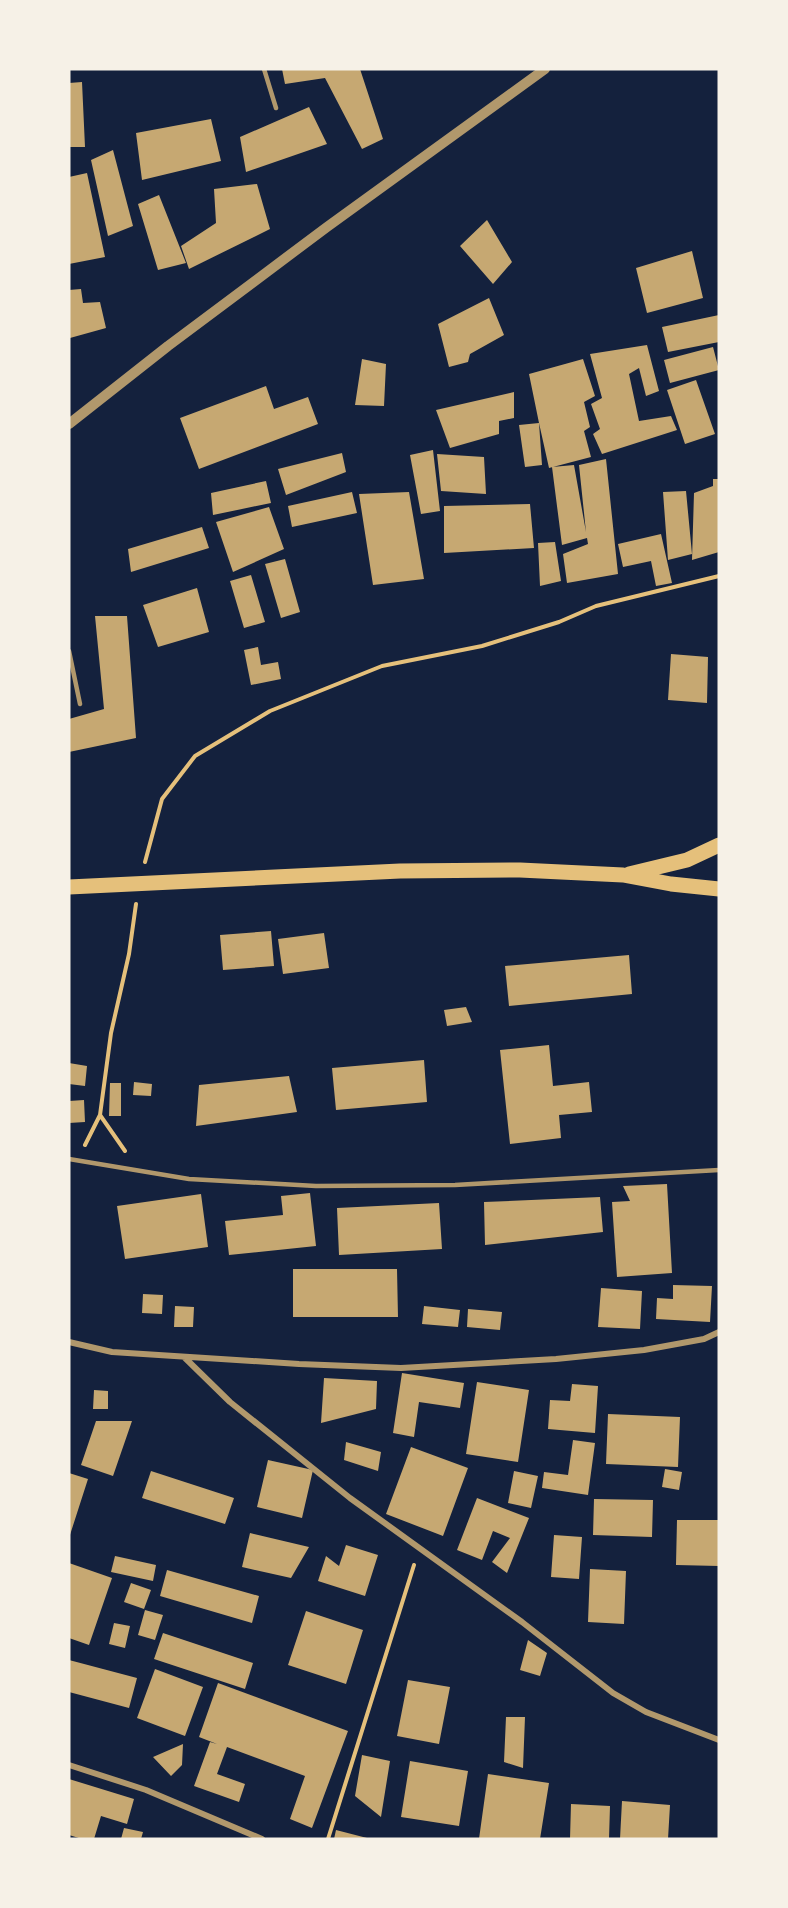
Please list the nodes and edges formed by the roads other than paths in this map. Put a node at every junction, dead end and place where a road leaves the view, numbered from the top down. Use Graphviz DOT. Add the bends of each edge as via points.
graph roads {
  1 [pos="264,69"];
  2 [pos="545,69"];
  3 [pos="276,108"];
  4 [pos="69,424"];
  5 [pos="69,651"];
  6 [pos="80,705"];
  7 [pos="719,845"];
  8 [pos="623,875"];
  9 [pos="69,887"];
  10 [pos="719,888"];
  11 [pos="69,1159"];
  12 [pos="719,1170"];
  13 [pos="719,1332"];
  14 [pos="69,1342"];
  15 [pos="184,1357"];
  16 [pos="719,1740"];
  17 [pos="69,1765"];
  18 [pos="262,1839"];
  1 -- 3 [label="lane"];
  2 -- 4 [label="street" via="317,234"];
  5 -- 6 [label="lane"];
  7 -- 8 [label="main road" via="687,860"];
  8 -- 9 [label="main road" via="520,870 400,871"];
  8 -- 10 [label="main road"];
  11 -- 12 [label="lane" via="189,1179 316,1186 455,1185"];
  13 -- 15 [label="street" via="704,1339 644,1350 401,1368"];
  14 -- 15 [label="street" via="112,1352"];
  15 -- 16 [label="street" via="230,1402 350,1498 613,1693 646,1712"];
  17 -- 18 [label="street" via="146,1790"];
}
